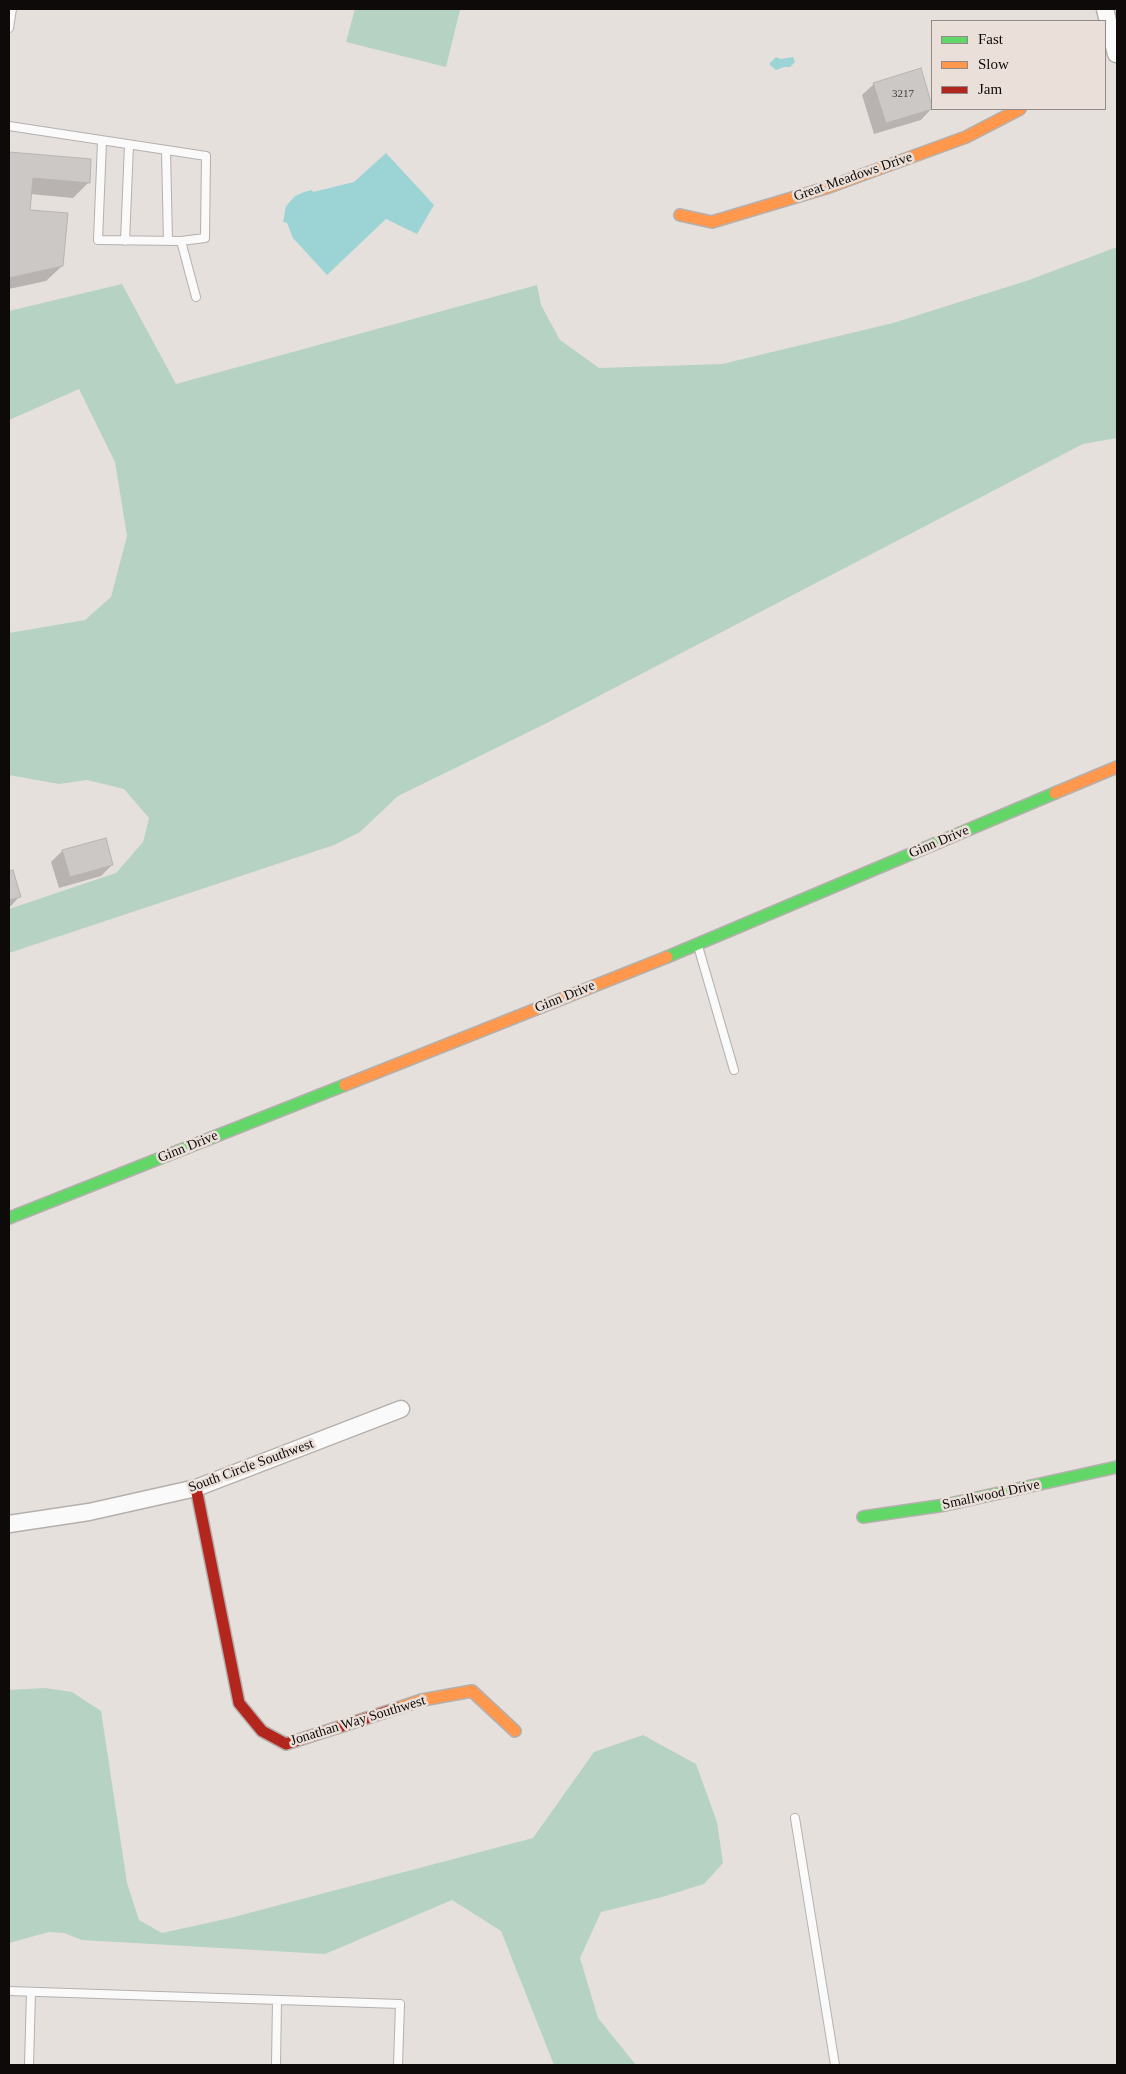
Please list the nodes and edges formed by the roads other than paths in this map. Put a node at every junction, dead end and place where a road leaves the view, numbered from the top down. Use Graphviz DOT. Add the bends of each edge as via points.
graph roads {
  1 [pos="12,9"];
  2 [pos="1105,9"];
  3 [pos="9,28"];
  4 [pos="1113,56"];
  5 [pos="1018,110"];
  6 [pos="9,126"];
  7 [pos="102,142"];
  8 [pos="128,145"];
  9 [pos="166,151"];
  10 [pos="680,215"];
  11 [pos="125,241"];
  12 [pos="168,241"];
  13 [pos="182,241"];
  14 [pos="196,297"];
  15 [pos="1117,767"];
  16 [pos="698,944"];
  17 [pos="734,1070"];
  18 [pos="9,1218"];
  19 [pos="401,1409"];
  20 [pos="1117,1467"];
  21 [pos="196,1488"];
  22 [pos="863,1517"];
  23 [pos="9,1524"];
  24 [pos="515,1731"];
  25 [pos="795,1818"];
  26 [pos="9,1991"];
  27 [pos="31,1992"];
  28 [pos="277,2000"];
  29 [pos="29,2065"];
  30 [pos="276,2065"];
  31 [pos="398,2065"];
  32 [pos="836,2065"];
  1 -- 3 [label="lane"];
  2 -- 4 [label="street"];
  5 -- 10 [label="street, Great Meadows Drive" via="966,137 829,187 712,222"];
  6 -- 7 [label="lane"];
  7 -- 8 [label="lane"];
  7 -- 11 [label="lane" via="98,240"];
  8 -- 9 [label="lane"];
  8 -- 11 [label="lane"];
  9 -- 12 [label="lane"];
  9 -- 13 [label="lane" via="206,156 204,238"];
  11 -- 12 [label="lane"];
  12 -- 13 [label="lane"];
  13 -- 14 [label="lane"];
  15 -- 16 [label="street, Ginn Drive"];
  16 -- 17 [label="lane"];
  16 -- 18 [label="street, Ginn Drive"];
  19 -- 21 [label="street, South Circle Southwest"];
  20 -- 22 [label="street, Smallwood Drive" via="952,1504"];
  21 -- 23 [label="street, South Circle Southwest" via="89,1512"];
  21 -- 24 [label="street, Jonathan Way Southwest" via="239,1703 262,1731 286,1744 422,1700 472,1691"];
  25 -- 32 [label="lane"];
  26 -- 27 [label="lane"];
  27 -- 28 [label="lane"];
  27 -- 29 [label="lane"];
  28 -- 30 [label="lane"];
  28 -- 31 [label="lane" via="400,2004"];
}
